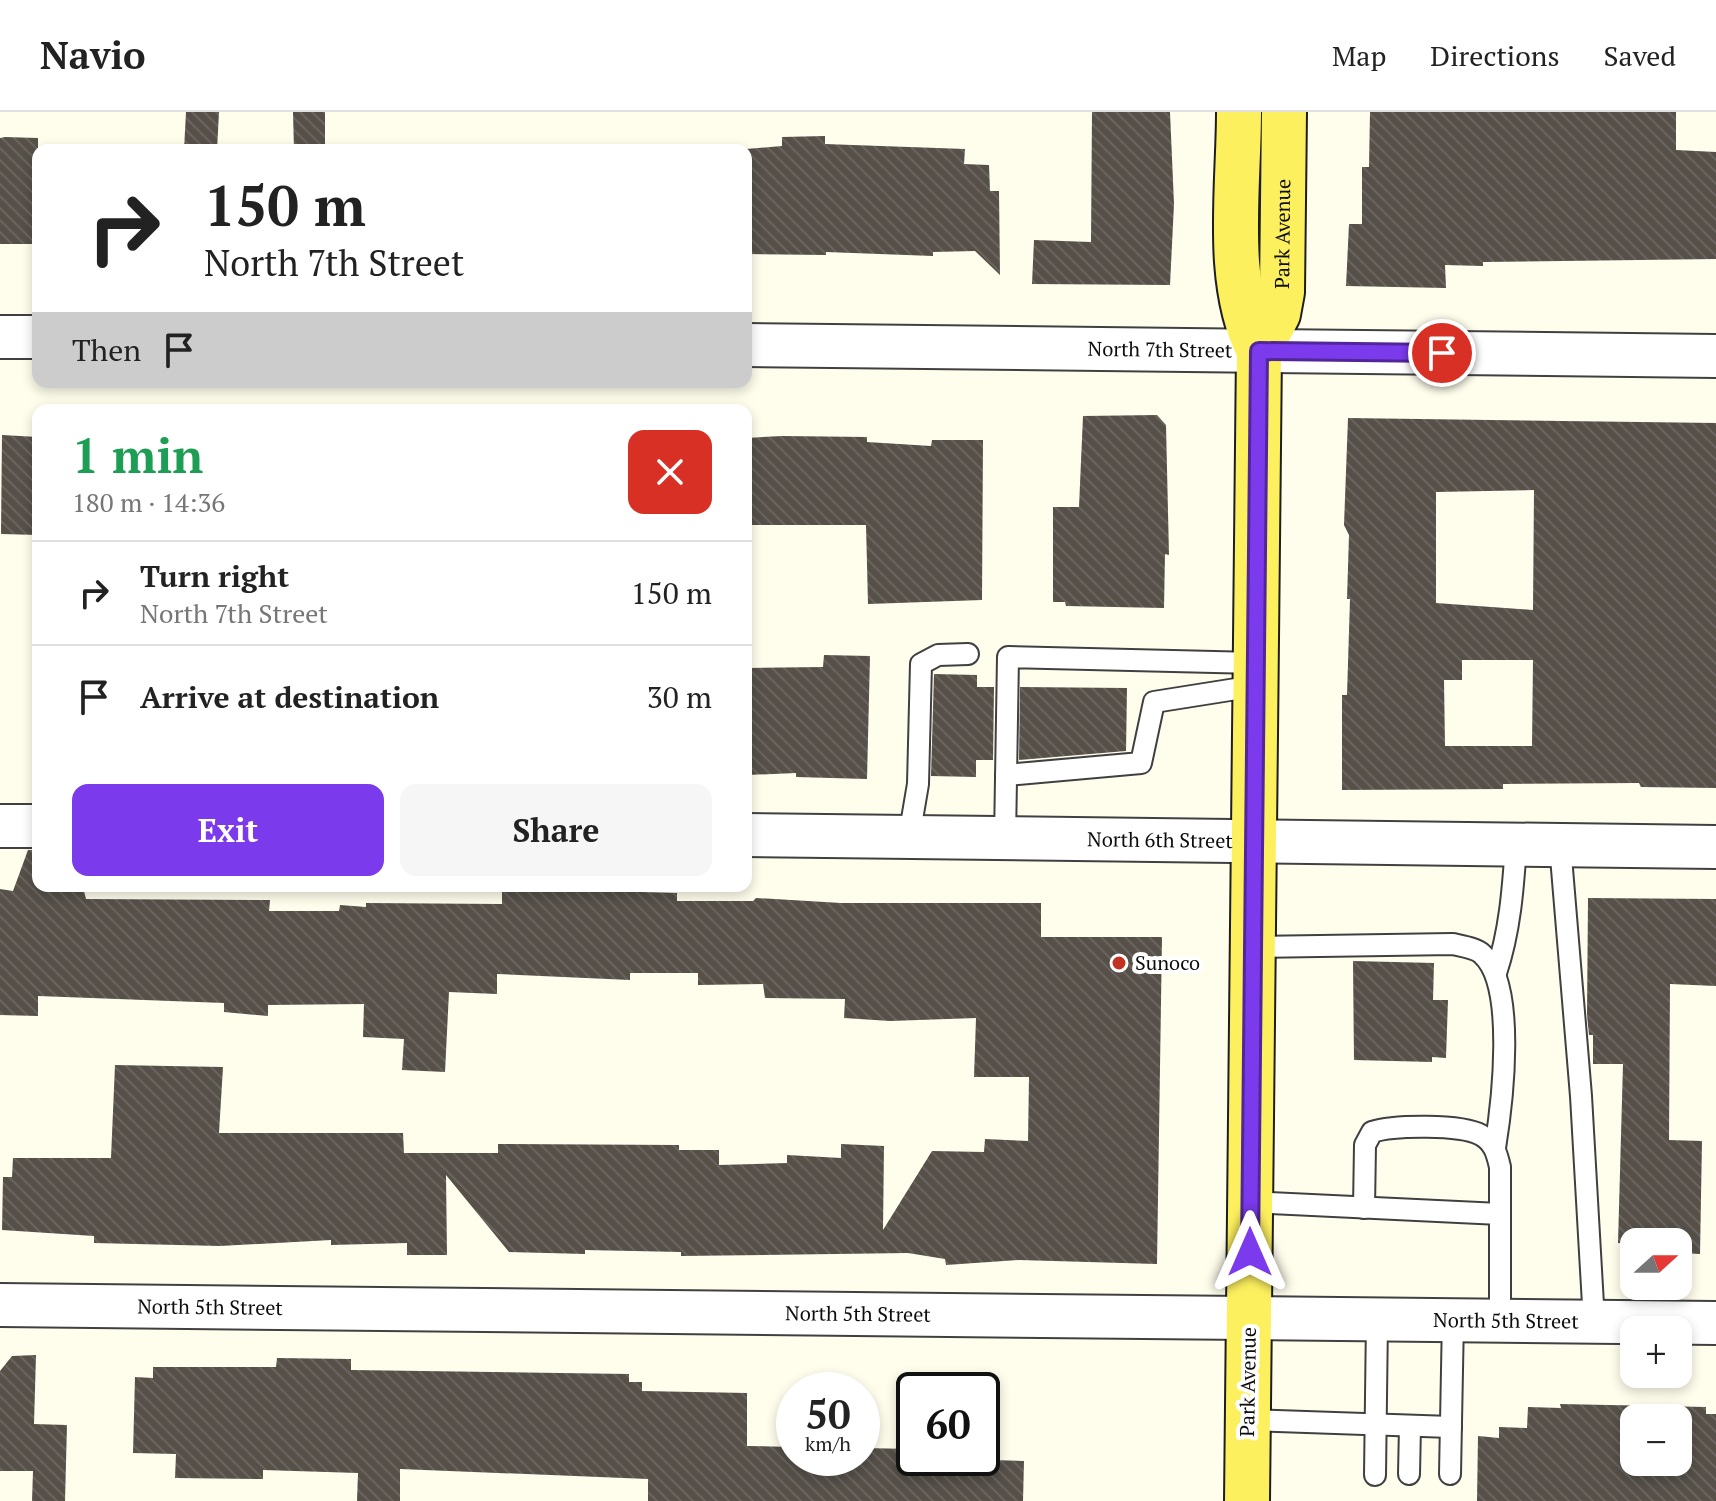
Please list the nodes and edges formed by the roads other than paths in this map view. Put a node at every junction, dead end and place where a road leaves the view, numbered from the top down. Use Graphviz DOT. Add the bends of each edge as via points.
graph roads {
  1 [pos="1239,112"];
  2 [pos="1284,112"];
  3 [pos="0,337"];
  4 [pos="32,337"];
  5 [pos="752,345"];
  6 [pos="1259,351"];
  7 [pos="1716,356"];
  8 [pos="968,654"];
  9 [pos="1255,675"];
  10 [pos="1006,775"];
  11 [pos="0,826"];
  12 [pos="32,826"];
  13 [pos="752,835"];
  14 [pos="909,837"];
  15 [pos="1005,839"];
  16 [pos="1253,842"];
  17 [pos="1516,845"];
  18 [pos="1560,845"];
  19 [pos="1716,847"];
  20 [pos="1252,947"];
  21 [pos="1496,973"];
  22 [pos="1495,1148"];
  23 [pos="1250,1202"];
  24 [pos="1364,1208"];
  25 [pos="1500,1214"];
  26 [pos="0,1305"];
  27 [pos="1249,1318"];
  28 [pos="1453,1318"];
  29 [pos="1377,1319"];
  30 [pos="1500,1321"];
  31 [pos="1594,1322"];
  32 [pos="1716,1323"];
  33 [pos="1248,1420"];
  34 [pos="1375,1425"];
  35 [pos="1410,1426"];
  36 [pos="1451,1427"];
  37 [pos="1409,1474"];
  38 [pos="1450,1474"];
  39 [pos="1375,1475"];
  40 [pos="1247,1501"];
  1 -- 6 [label="main road, Park Avenue" via="1238,282 1243,313"];
  2 -- 6 [label="main road, Park Avenue" via="1282,292 1278,314"];
  3 -- 4 [label="street"];
  5 -- 6 [label="street, North 7th Street"];
  6 -- 7 [label="street, North 7th Street"];
  6 -- 9 [label="main road, Park Avenue"];
  8 -- 14 [label="lane" via="938,655 921,664 918,784"];
  9 -- 10 [label="lane" via="1154,702 1141,763"];
  9 -- 10 [label="lane" via="1008,657"];
  9 -- 16 [label="main road, Park Avenue"];
  10 -- 15 [label="lane"];
  11 -- 12 [label="street"];
  13 -- 14 [label="street, North 6th Street"];
  14 -- 15 [label="street, North 6th Street"];
  15 -- 16 [label="street, North 6th Street"];
  16 -- 17 [label="street, North 6th Street"];
  16 -- 20 [label="main road, Park Avenue"];
  17 -- 18 [label="street, North 6th Street"];
  17 -- 21 [label="lane" via="1513,900"];
  18 -- 19 [label="street, North 6th Street"];
  18 -- 31 [label="lane"];
  20 -- 21 [label="lane" via="1453,944 1481,952"];
  20 -- 23 [label="main road, Park Avenue"];
  21 -- 22 [label="lane" via="1502,1104"];
  22 -- 24 [label="lane" via="1481,1135 1463,1130 1387,1127 1372,1132 1365,1145"];
  22 -- 25 [label="lane"];
  23 -- 24 [label="lane"];
  23 -- 27 [label="main road, Park Avenue"];
  24 -- 25 [label="lane"];
  25 -- 30 [label="lane"];
  26 -- 27 [label="street, North 5th Street"];
  27 -- 29 [label="street, North 5th Street"];
  27 -- 33 [label="main road, Park Avenue"];
  28 -- 29 [label="street, North 5th Street"];
  28 -- 30 [label="street, North 5th Street"];
  28 -- 36 [label="lane"];
  29 -- 34 [label="lane"];
  30 -- 31 [label="street, North 5th Street"];
  31 -- 32 [label="street, North 5th Street"];
  33 -- 34 [label="lane"];
  33 -- 40 [label="main road, Park Avenue"];
  34 -- 35 [label="lane"];
  34 -- 39 [label="lane"];
  35 -- 36 [label="lane"];
  35 -- 37 [label="lane"];
  36 -- 38 [label="lane"];
}
